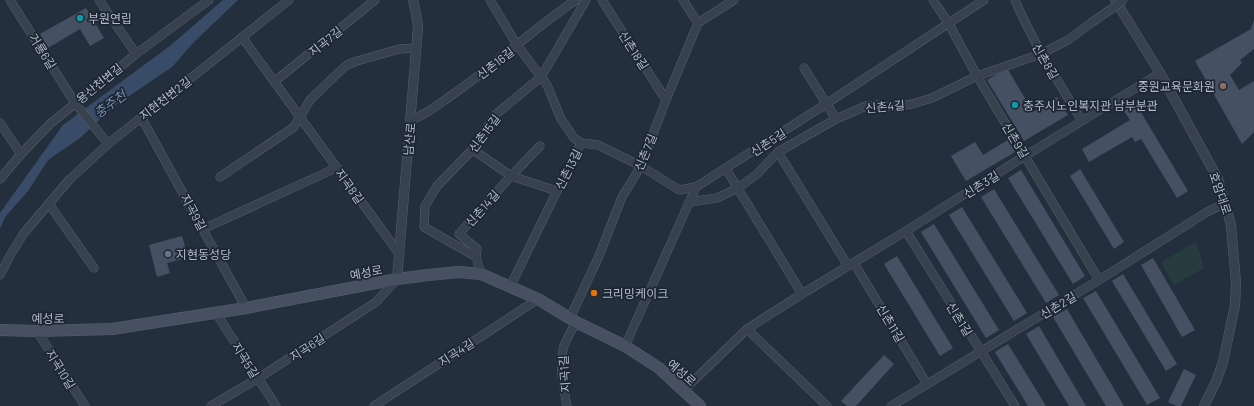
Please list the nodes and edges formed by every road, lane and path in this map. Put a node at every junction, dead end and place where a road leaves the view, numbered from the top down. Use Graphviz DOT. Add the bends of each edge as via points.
graph roads {
  1 [pos="10,0"];
  2 [pos="99,0"];
  3 [pos="208,0"];
  4 [pos="289,0"];
  5 [pos="375,0"];
  6 [pos="413,0"];
  7 [pos="490,0"];
  8 [pos="576,0"];
  9 [pos="586,0"];
  10 [pos="602,0"];
  11 [pos="683,0"];
  12 [pos="734,0"];
  13 [pos="933,0"];
  14 [pos="984,0"];
  15 [pos="1015,0"];
  16 [pos="1115,0"];
  17 [pos="1124,0"];
  18 [pos="698,23"];
  19 [pos="949,24"];
  20 [pos="242,37"];
  21 [pos="517,45"];
  22 [pos="416,48"];
  23 [pos="136,54"];
  24 [pos="1041,54"];
  25 [pos="804,68"];
  26 [pos="1160,73"];
  27 [pos="977,76"];
  28 [pos="541,77"];
  29 [pos="274,82"];
  30 [pos="666,100"];
  31 [pos="75,102"];
  32 [pos="826,104"];
  33 [pos="141,117"];
  34 [pos="300,118"];
  35 [pos="836,118"];
  36 [pos="410,120"];
  37 [pos="1082,120"];
  38 [pos="0,124"];
  39 [pos="581,143"];
  40 [pos="108,144"];
  41 [pos="540,146"];
  42 [pos="472,149"];
  43 [pos="778,152"];
  44 [pos="21,154"];
  45 [pos="1025,156"];
  46 [pos="641,166"];
  47 [pos="336,168"];
  48 [pos="726,169"];
  49 [pos="511,176"];
  50 [pos="220,177"];
  51 [pos="0,179"];
  52 [pos="696,187"];
  53 [pos="738,188"];
  54 [pos="556,191"];
  55 [pos="689,202"];
  56 [pos="1226,203"];
  57 [pos="49,204"];
  58 [pos="203,229"];
  59 [pos="906,231"];
  60 [pos="400,255"];
  61 [pos="476,257"];
  62 [pos="851,265"];
  63 [pos="94,268"];
  64 [pos="481,274"];
  65 [pos="0,275"];
  66 [pos="397,279"];
  67 [pos="1099,280"];
  68 [pos="510,287"];
  69 [pos="802,294"];
  70 [pos="538,299"];
  71 [pos="246,308"];
  72 [pos="216,313"];
  73 [pos="573,320"];
  74 [pos="747,329"];
  75 [pos="0,330"];
  76 [pos="37,331"];
  77 [pos="625,346"];
  78 [pos="981,351"];
  79 [pos="257,379"];
  80 [pos="927,384"];
  81 [pos="684,390"];
  82 [pos="85,406"];
  83 [pos="210,406"];
  84 [pos="276,406"];
  85 [pos="374,406"];
  86 [pos="568,406"];
  87 [pos="700,406"];
  88 [pos="827,406"];
  89 [pos="891,406"];
  90 [pos="1015,406"];
  91 [pos="1204,406"];
  1 -- 31 [label="street, 거룡6길"];
  2 -- 23 [label="street"];
  3 -- 23 [label="street, 용산천변길"];
  4 -- 20 [label="street, 지현천변2길"];
  5 -- 29 [label="street, 지곡7길"];
  6 -- 22 [label="street, 남산로" via="418,27"];
  7 -- 21 [label="street"];
  8 -- 21 [label="street, 신촌16길"];
  9 -- 28 [label="street, 신촌15길"];
  10 -- 30 [label="street, 신촌18길"];
  11 -- 18 [label="street"];
  12 -- 18 [label="street"];
  13 -- 19 [label="street, 신촌9길"];
  14 -- 19 [label="street, 신촌5길"];
  15 -- 24 [label="street, 신촌8길"];
  16 -- 26 [label="street, 호암대로"];
  17 -- 24 [label="street, 신촌4길, bridge" via="1068,40"];
  18 -- 30 [label="street, 신촌7길"];
  19 -- 27 [label="street, 신촌9길"];
  19 -- 32 [label="street, 신촌5길"];
  20 -- 29 [label="street, 지곡8길"];
  20 -- 33 [label="street, 지현천변2길"];
  21 -- 28 [label="street"];
  21 -- 36 [label="street, 신촌16길" via="434,108"];
  22 -- 34 [label="street" via="399,49 347,66 310,100"];
  22 -- 36 [label="street, 남산로"];
  23 -- 31 [label="street, 용산천변길"];
  24 -- 27 [label="street, 신촌4길"];
  24 -- 37 [label="street, 신촌8길"];
  25 -- 32 [label="street"];
  26 -- 37 [label="street, 신촌3길"];
  26 -- 56 [label="street, 호암대로" via="1218,179"];
  27 -- 35 [label="street, 신촌4길" via="932,98 912,104 894,107 877,104 866,106"];
  27 -- 45 [label="street, 신촌9길"];
  28 -- 39 [label="street" via="561,119 574,138"];
  28 -- 42 [label="street, 신촌15길" via="495,115"];
  29 -- 34 [label="street, 지곡8길"];
  30 -- 46 [label="street, 신촌7길"];
  31 -- 40 [label="street, 거룡6길"];
  31 -- 44 [label="street, 용산천변길"];
  32 -- 35 [label="street"];
  32 -- 48 [label="street, 신촌5길"];
  33 -- 40 [label="street, 지현천변2길"];
  33 -- 58 [label="street, 지곡9길"];
  34 -- 47 [label="street, 지곡8길"];
  34 -- 50 [label="street" via="294,127"];
  35 -- 43 [label="street, 신촌4길"];
  36 -- 60 [label="street, 남산로"];
  37 -- 45 [label="street, 신촌3길"];
  38 -- 44 [label="street"];
  39 -- 46 [label="street, 신촌13길" via="598,145"];
  39 -- 54 [label="street, 신촌13길"];
  40 -- 57 [label="street, 지현천변2길" via="69,180"];
  41 -- 49 [label="street, 신촌14길"];
  42 -- 49 [label="street"];
  42 -- 61 [label="street, 신촌15길" via="437,186 425,206 424,227"];
  43 -- 53 [label="street, 신촌4길" via="757,174"];
  43 -- 62 [label="street, 신촌11길"];
  44 -- 51 [label="street, 용산천변길"];
  45 -- 59 [label="street, 신촌3길"];
  45 -- 67 [label="street, 신촌9길"];
  46 -- 52 [label="street, 신촌13길" via="679,190"];
  46 -- 73 [label="street, 신촌7길" via="622,197"];
  47 -- 58 [label="street"];
  47 -- 60 [label="street, 지곡8길"];
  48 -- 52 [label="street, 신촌5길"];
  48 -- 53 [label="street"];
  49 -- 54 [label="street"];
  49 -- 61 [label="street, 신촌14길" via="459,234 477,249"];
  52 -- 55 [label="street"];
  53 -- 55 [label="street, 신촌4길" via="717,198"];
  53 -- 69 [label="street"];
  54 -- 68 [label="street, 신촌13길"];
  55 -- 77 [label="street"];
  56 -- 67 [label="street, 신촌2길" via="1207,212"];
  56 -- 91 [label="street, 호암대로" via="1235,254 1234,306 1224,362"];
  57 -- 63 [label="street"];
  57 -- 65 [label="street, 지현천변2길" via="24,233"];
  58 -- 71 [label="street, 지곡9길"];
  59 -- 62 [label="street, 신촌3길"];
  59 -- 78 [label="street, 신촌1길"];
  60 -- 66 [label="street, 남산로"];
  61 -- 64 [label="street"];
  62 -- 69 [label="street, 신촌3길"];
  62 -- 80 [label="street, 신촌11길"];
  64 -- 66 [label="main road, 예성로" via="459,272"];
  64 -- 68 [label="main road, 예성로"];
  66 -- 71 [label="main road, 예성로"];
  66 -- 79 [label="street, 지곡6길" via="376,302"];
  67 -- 78 [label="street, 신촌2길"];
  68 -- 70 [label="main road, 예성로"];
  69 -- 74 [label="street, 신촌3길"];
  70 -- 73 [label="main road, 예성로"];
  70 -- 85 [label="street, 지곡4길"];
  71 -- 72 [label="main road, 예성로"];
  72 -- 76 [label="main road, 예성로" via="112,329"];
  72 -- 79 [label="street, 지곡5길"];
  73 -- 77 [label="main road, 예성로"];
  73 -- 86 [label="street, 지곡1길" via="562,350 564,389"];
  74 -- 81 [label="street, 신촌3길"];
  74 -- 88 [label="street"];
  75 -- 76 [label="main road, 예성로"];
  76 -- 82 [label="street, 지곡10길"];
  77 -- 81 [label="main road, 예성로" via="659,368"];
  78 -- 80 [label="street, 신촌2길"];
  78 -- 90 [label="street, 신촌1길"];
  79 -- 83 [label="street, 지곡6길"];
  79 -- 84 [label="street, 지곡5길"];
  80 -- 89 [label="street, 신촌2길"];
  81 -- 87 [label="main road, 예성로"];
}
